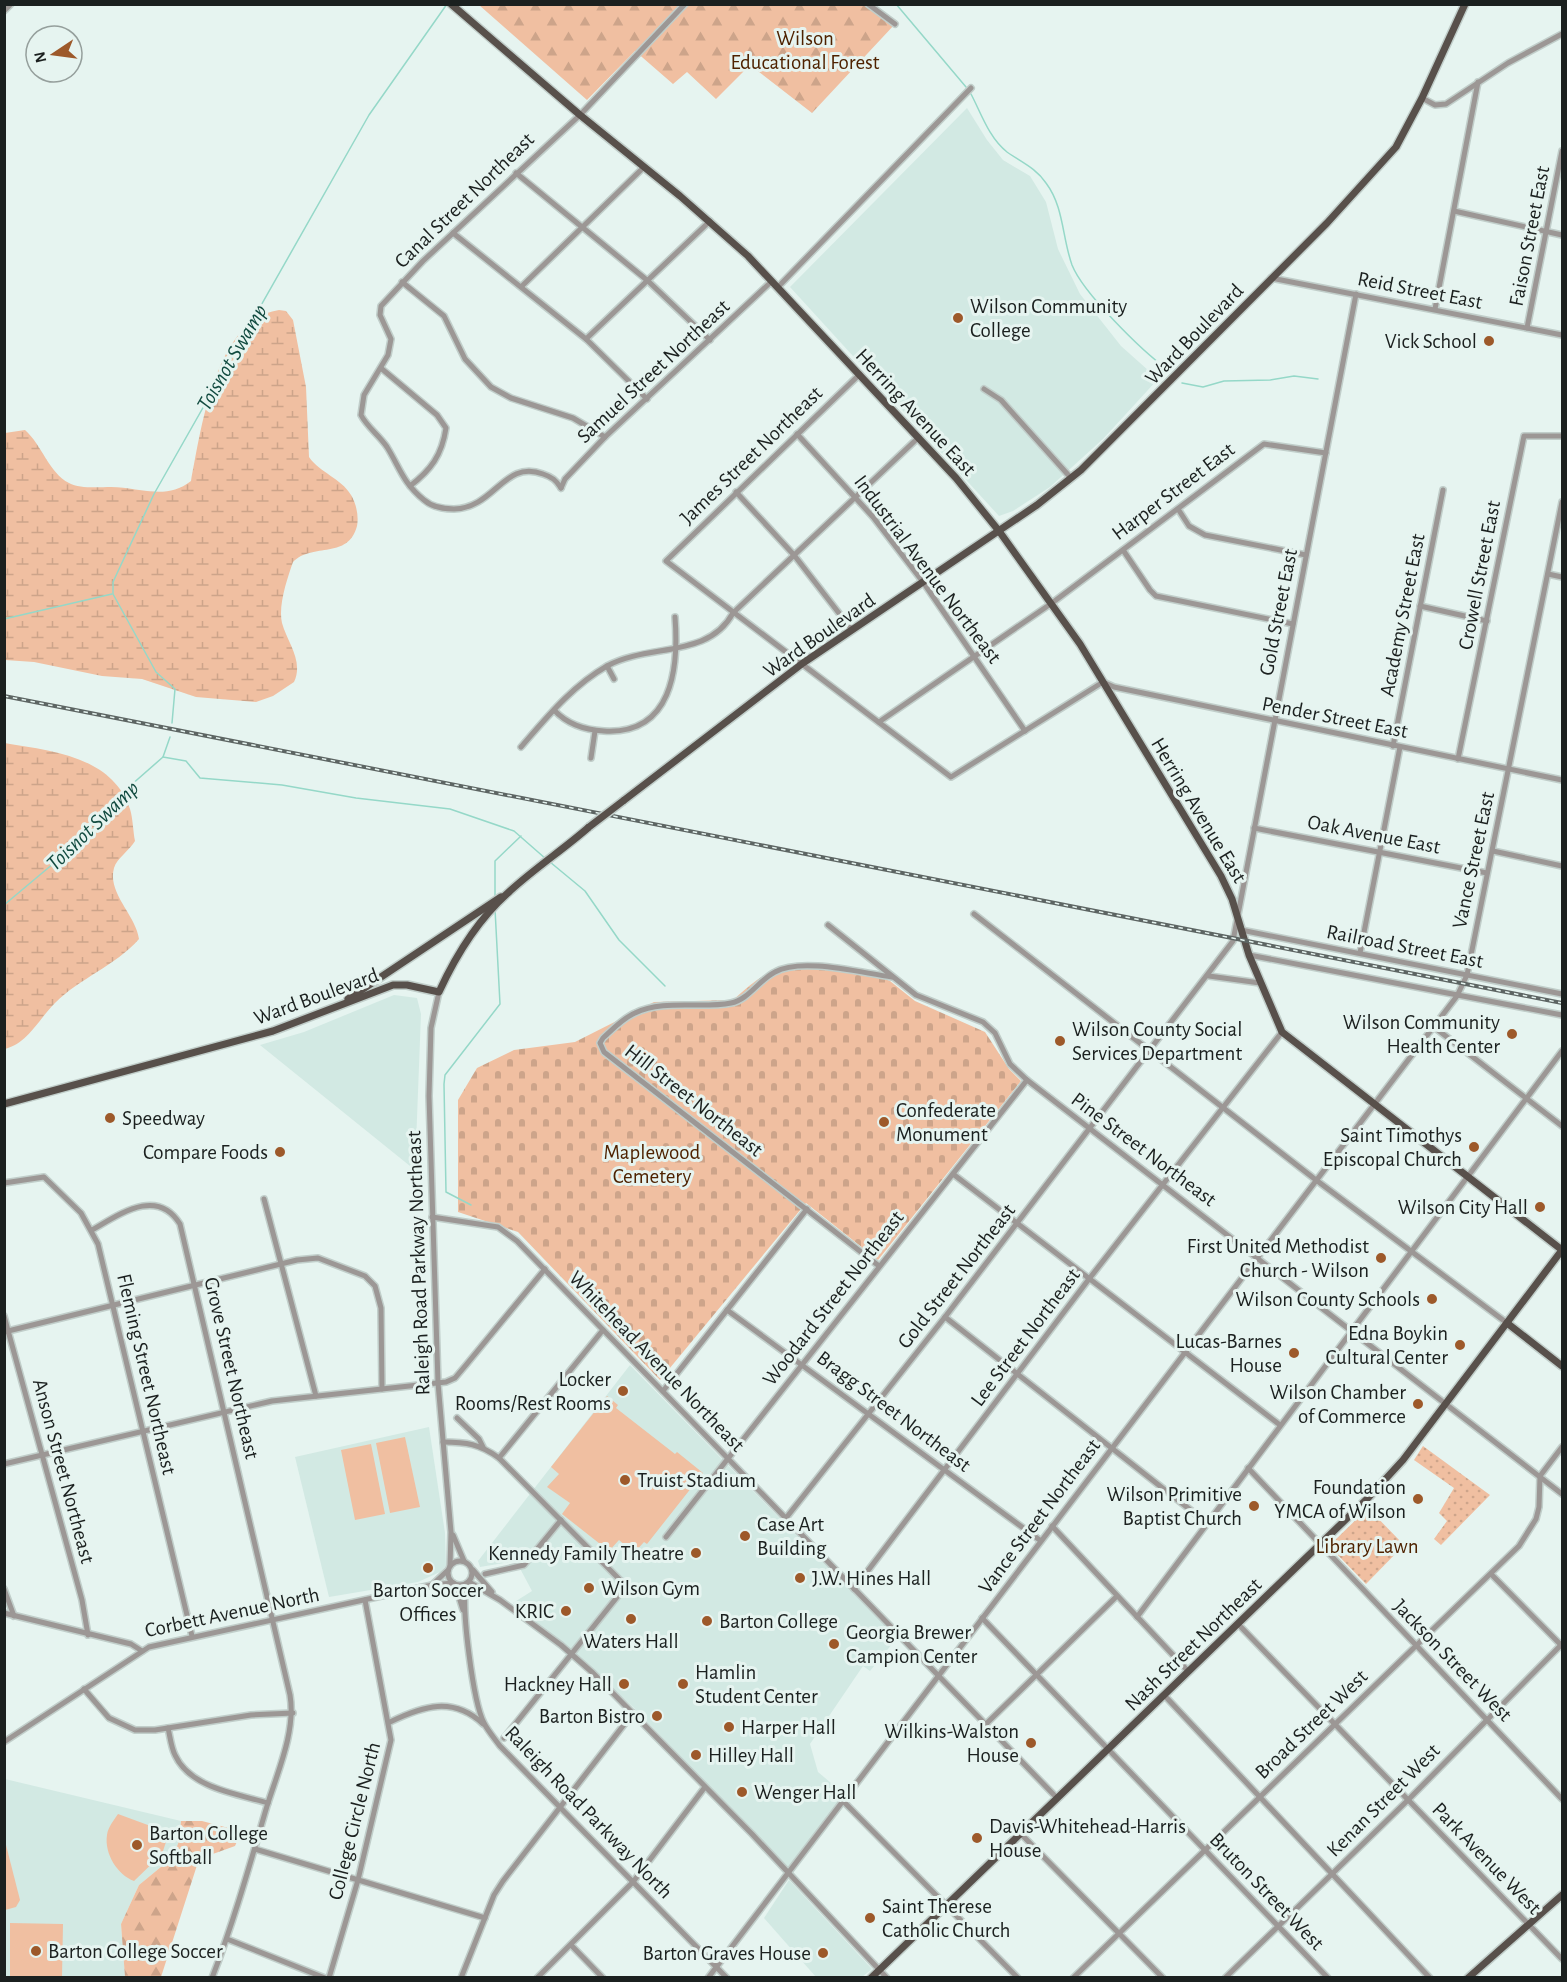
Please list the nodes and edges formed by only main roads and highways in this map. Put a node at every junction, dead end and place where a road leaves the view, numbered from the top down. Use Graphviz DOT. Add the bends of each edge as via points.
graph roads {
  1 [pos="1465,4"];
  2 [pos="453,7"];
  3 [pos="999,531"];
  4 [pos="509,891"];
  5 [pos="330,1010"];
  6 [pos="4,1104"];
  7 [pos="1563,1250"];
  8 [pos="1507,1323"];
  9 [pos="1563,1366"];
  10 [pos="1563,1895"];
  11 [pos="871,1977"];
  12 [pos="1468,1977"];
  1 -- 3 [label="main road, Ward Boulevard" via="1396,147 1373,175 1134,420 1037,506"];
  2 -- 3 [label="main road, Herring Avenue East" via="710,221 860,374"];
  3 -- 4 [label="main road, Ward Boulevard, bridge" via="803,663"];
  3 -- 7 [label="main road, Herring Avenue East" via="1103,682 1221,876 1282,1032"];
  4 -- 5 [label="main road"];
  4 -- 5 [label="main road, Ward Boulevard" via="463,947 439,993 393,985"];
  5 -- 6 [label="main road, Ward Boulevard" via="236,1042"];
  7 -- 8 [label="main road, Nash Street Northeast"];
  8 -- 9 [label="main road"];
  8 -- 11 [label="main road, Nash Street Northeast" via="1390,1475"];
  10 -- 12 [label="main road"];
}
